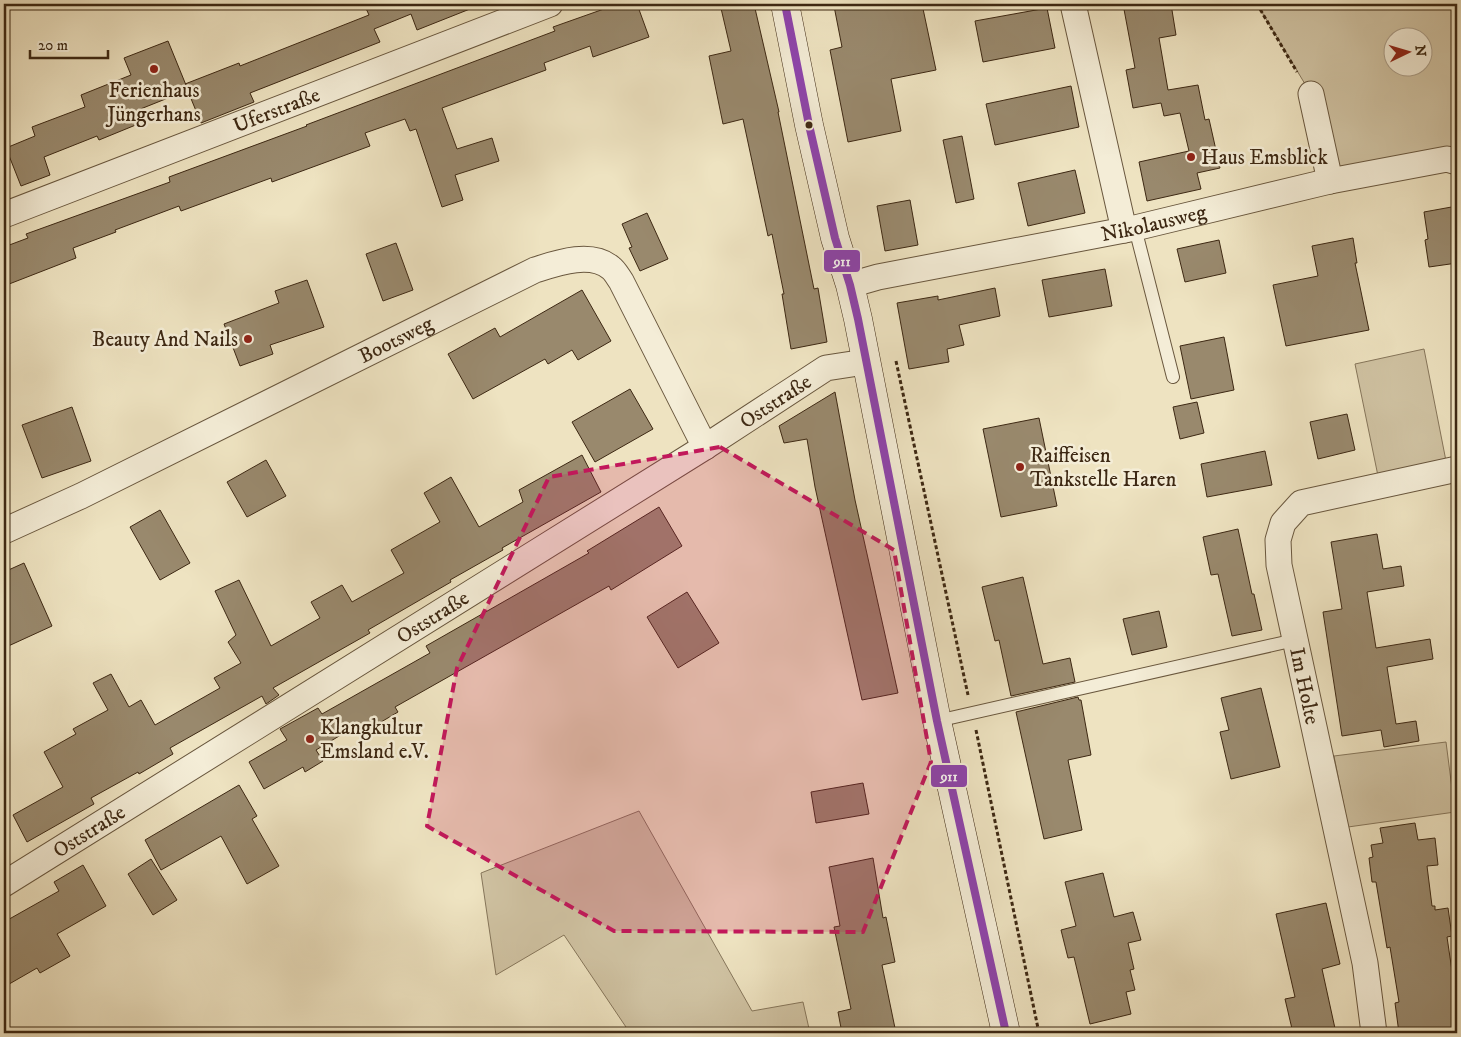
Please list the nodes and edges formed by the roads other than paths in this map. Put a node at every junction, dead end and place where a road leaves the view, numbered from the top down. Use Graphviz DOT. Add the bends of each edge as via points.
graph roads {
  1 [pos="550,4"];
  2 [pos="785,4"];
  3 [pos="1073,4"];
  4 [pos="1311,94"];
  5 [pos="1457,162"];
  6 [pos="1330,181"];
  7 [pos="4,215"];
  8 [pos="1129,229"];
  9 [pos="850,285"];
  10 [pos="865,362"];
  11 [pos="1172,377"];
  12 [pos="705,447"];
  13 [pos="1457,469"];
  14 [pos="4,531"];
  15 [pos="1295,640"];
  16 [pos="937,722"];
  17 [pos="4,884"];
  18 [pos="1006,1033"];
  19 [pos="1374,1033"];
  1 -- 7 [label="street, Uferstraße"];
  2 -- 9 [label="street" via="809,126 835,238"];
  3 -- 8 [label="street"];
  4 -- 6 [label="street"];
  5 -- 6 [label="street, Nikolausweg" via="1447,159"];
  6 -- 8 [label="street, Nikolausweg"];
  8 -- 9 [label="street, Nikolausweg"];
  8 -- 11 [label="lane"];
  9 -- 10 [label="street"];
  10 -- 12 [label="street, Oststraße" via="826,368"];
  10 -- 16 [label="street"];
  12 -- 14 [label="street, Bootsweg" via="621,281 611,268 593,259 560,262 535,270 82,496"];
  12 -- 17 [label="street, Oststraße"];
  13 -- 15 [label="street, Im Holte" via="1301,503 1283,523 1278,540 1279,565"];
  15 -- 16 [label="lane"];
  15 -- 19 [label="street, Im Holte" via="1365,963"];
  16 -- 18 [label="street"];
}
